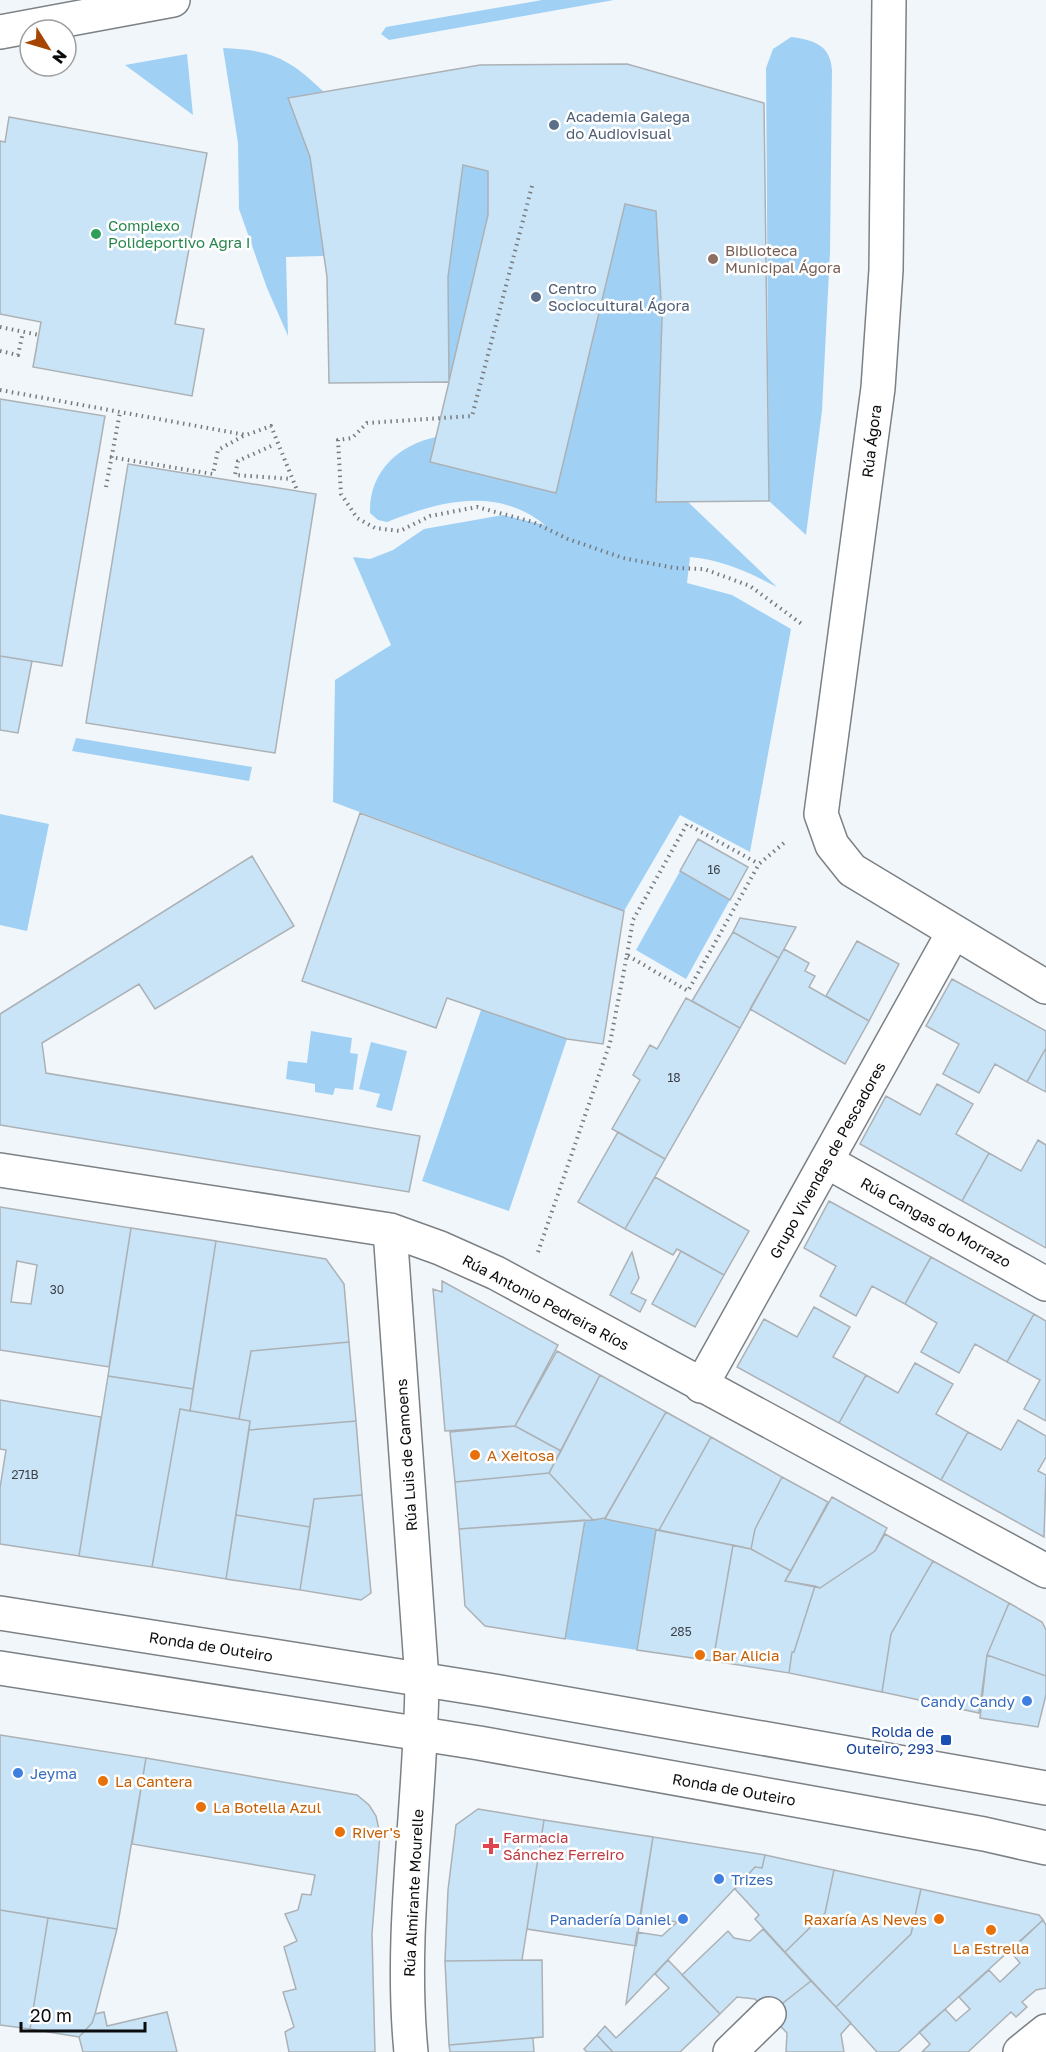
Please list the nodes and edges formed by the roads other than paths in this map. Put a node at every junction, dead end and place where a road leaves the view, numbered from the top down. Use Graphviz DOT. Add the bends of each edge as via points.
graph roads {
  1 [pos="172,0"];
  2 [pos="889,0"];
  3 [pos="0,32"];
  4 [pos="953,933"];
  5 [pos="1046,987"];
  6 [pos="826,1161"];
  7 [pos="0,1170"];
  8 [pos="390,1230"];
  9 [pos="1046,1284"];
  10 [pos="701,1386"];
  11 [pos="1046,1571"];
  12 [pos="0,1613"];
  13 [pos="0,1668"];
  14 [pos="422,1680"];
  15 [pos="422,1735"];
  16 [pos="1046,1788"];
  17 [pos="1046,1848"];
  18 [pos="770,2014"];
  19 [pos="1046,2031"];
  20 [pos="411,2052"];
  21 [pos="730,2052"];
  22 [pos="1020,2052"];
  1 -- 3 [label="street"];
  2 -- 4 [label="street, Rúa Ágora" via="886,270 878,388 821,814 832,845 852,870"];
  4 -- 5 [label="street"];
  4 -- 6 [label="street, Grupo Vivendas de Pescadores"];
  6 -- 9 [label="street, Rúa Cangas do Morrazo"];
  6 -- 10 [label="street, Grupo Vivendas de Pescadores"];
  7 -- 8 [label="street, Rúa Antonio Pedreira Ríos"];
  8 -- 10 [label="street, Rúa Antonio Pedreira Ríos" via="496,1272"];
  8 -- 14 [label="street, Rúa Luis de Camoens"];
  10 -- 11 [label="street, Rúa Antonio Pedreira Ríos"];
  12 -- 14 [label="street, Ronda de Outeiro"];
  13 -- 15 [label="street, Ronda de Outeiro"];
  14 -- 15 [label="street"];
  14 -- 16 [label="street, Ronda de Outeiro"];
  15 -- 17 [label="street, Ronda de Outeiro"];
  15 -- 20 [label="street, Rúa Almirante Mourelle" via="410,1933"];
  18 -- 21 [label="street"];
  19 -- 22 [label="street"];
}
